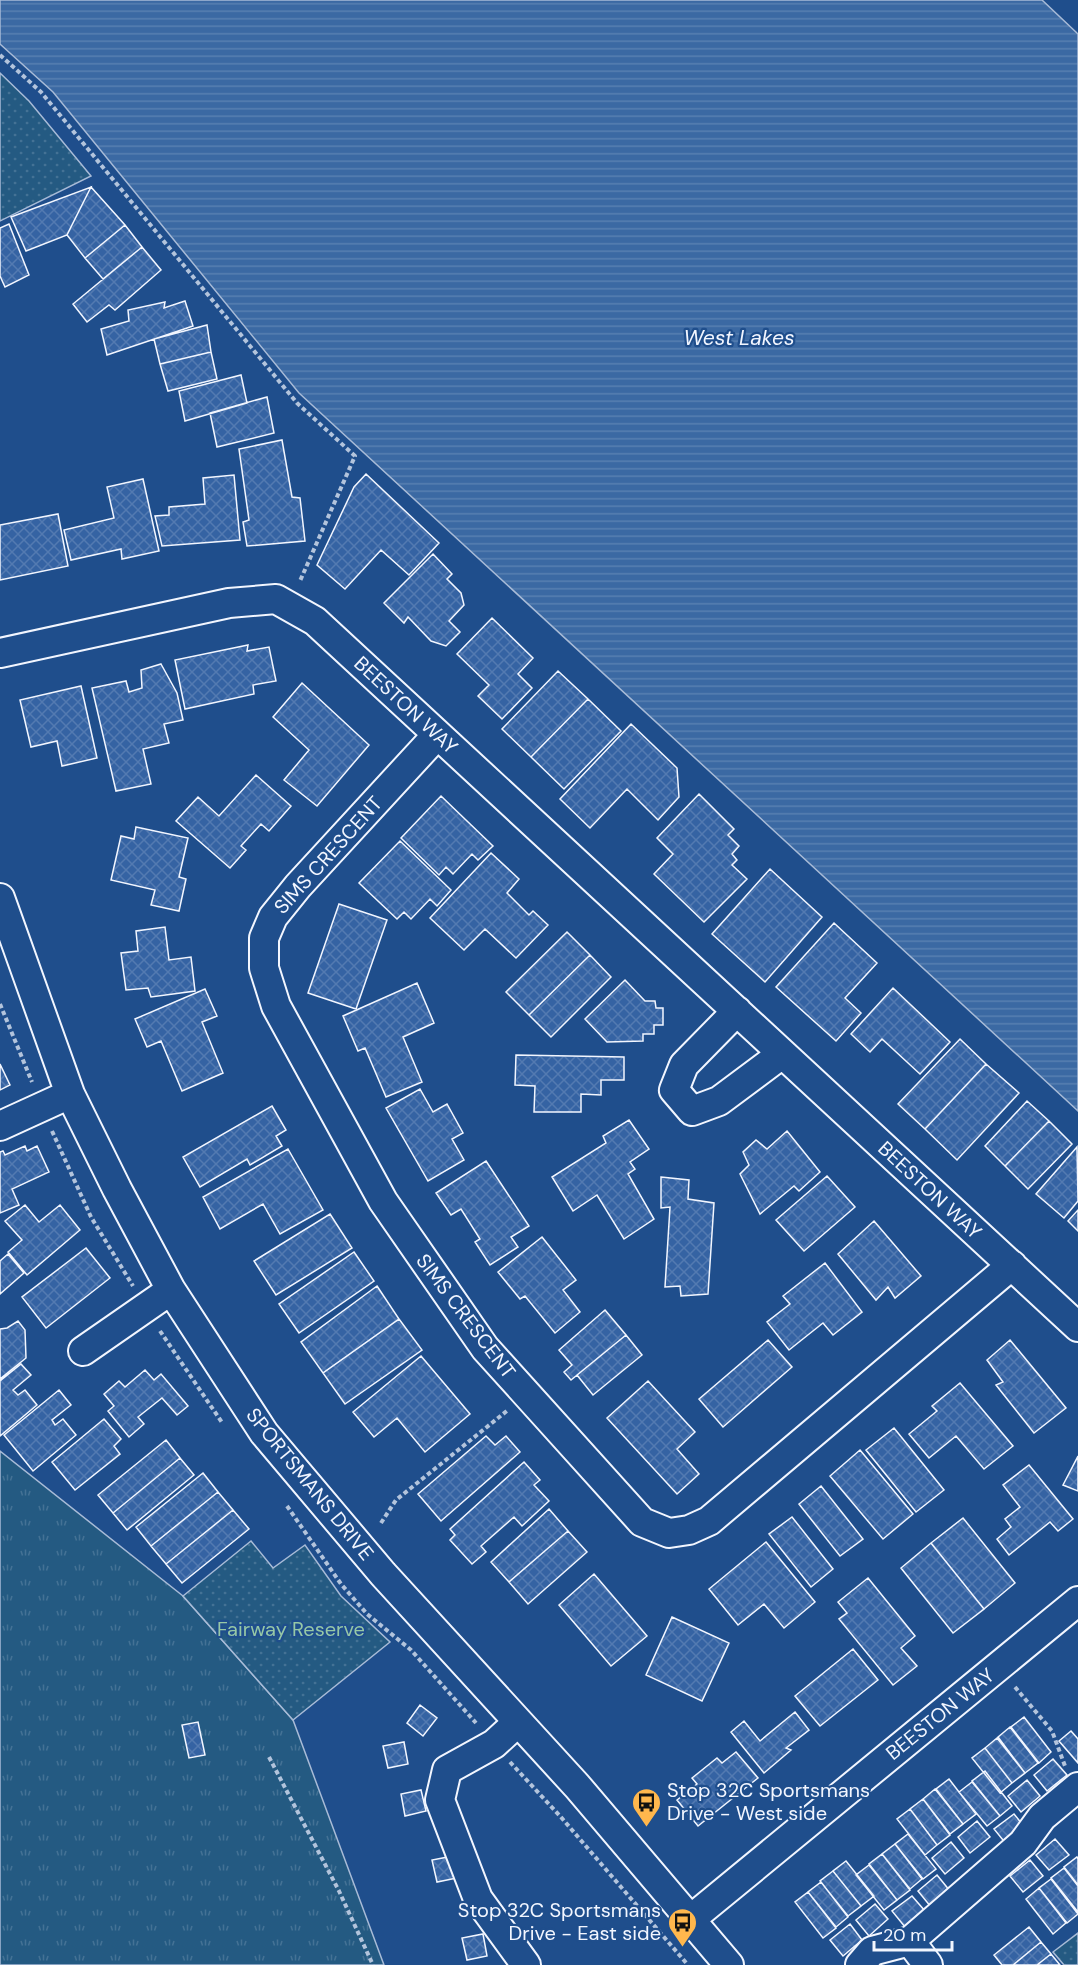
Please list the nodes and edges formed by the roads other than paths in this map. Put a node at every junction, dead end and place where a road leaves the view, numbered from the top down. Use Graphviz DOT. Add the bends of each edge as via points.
graph roads {
  1 [pos="0,653"];
  2 [pos="438,735"];
  3 [pos="0,898"];
  4 [pos="736,1011"];
  5 [pos="782,1054"];
  6 [pos="69,1094"];
  7 [pos="0,1126"];
  8 [pos="1012,1266"];
  9 [pos="171,1290"];
  10 [pos="1078,1327"];
  11 [pos="83,1351"];
  12 [pos="1078,1600"];
  13 [pos="518,1722"];
  14 [pos="1073,1779"];
  15 [pos="691,1919"];
  16 [pos="910,1941"];
  17 [pos="526,1965"];
  18 [pos="729,1965"];
  19 [pos="860,1965"];
  20 [pos="928,1965"];
  1 -- 2 [label="street, BEESTON WAY" via="229,603 276,599 315,621"];
  2 -- 4 [label="street, BEESTON WAY"];
  2 -- 8 [label="street, SIMS CRESCENT" via="273,917 264,938 264,968 276,1006 383,1201 485,1348 642,1522 669,1533 709,1521"];
  3 -- 6 [label="street, SPORTSMANS DRIVE"];
  4 -- 5 [label="street, BEESTON WAY"];
  4 -- 5 [label="street" via="684,1065 674,1089 692,1111 719,1101"];
  5 -- 8 [label="street, BEESTON WAY"];
  6 -- 7 [label="street"];
  6 -- 9 [label="street, SPORTSMANS DRIVE"];
  8 -- 10 [label="street, BEESTON WAY"];
  9 -- 11 [label="street"];
  9 -- 13 [label="street, SPORTSMANS DRIVE" via="264,1433 383,1574"];
  12 -- 15 [label="street, BEESTON WAY"];
  13 -- 15 [label="street, SPORTSMANS DRIVE"];
  13 -- 17 [label="street" via="494,1744 447,1770 440,1800 478,1899"];
  14 -- 16 [label="street" via="1023,1844"];
  15 -- 18 [label="street, SPORTSMANS DRIVE"];
  16 -- 19 [label="street" via="872,1951"];
  16 -- 20 [label="street"];
}
